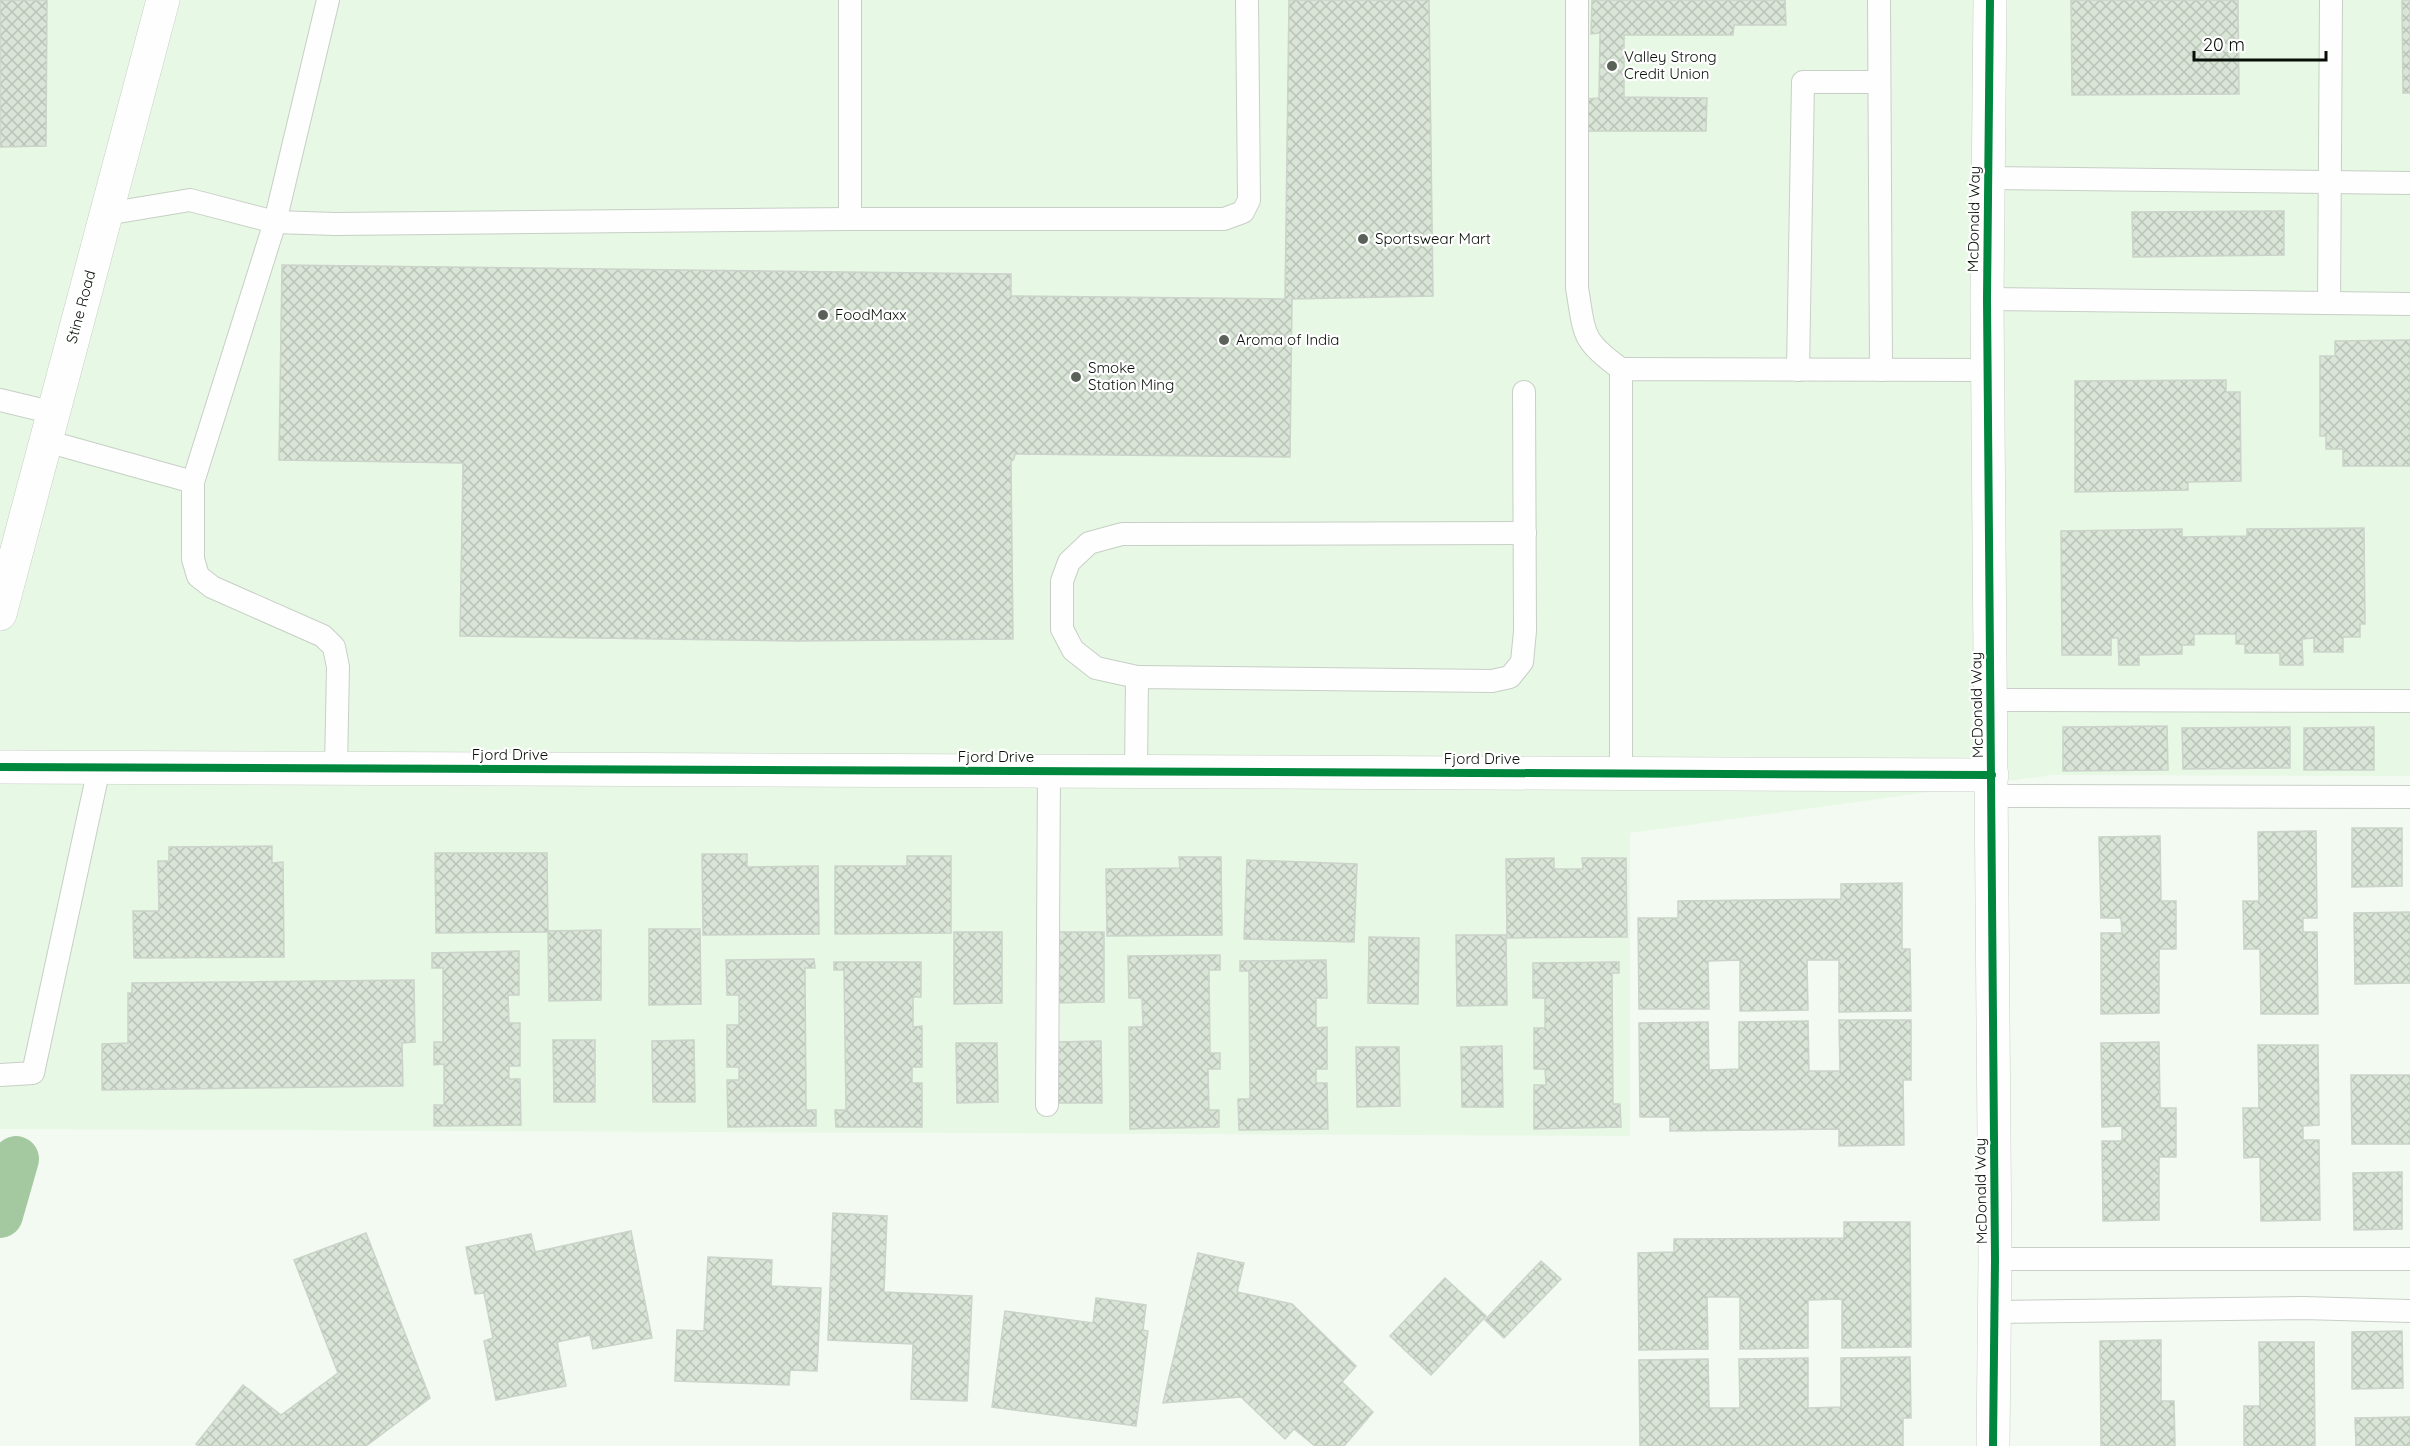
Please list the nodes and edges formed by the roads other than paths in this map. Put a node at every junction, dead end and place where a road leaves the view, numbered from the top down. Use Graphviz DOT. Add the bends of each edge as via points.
graph roads {
  1 [pos="163,0"];
  2 [pos="328,0"];
  3 [pos="850,0"];
  4 [pos="1247,0"];
  5 [pos="1577,0"];
  6 [pos="1878,0"];
  7 [pos="1990,0"];
  8 [pos="2331,0"];
  9 [pos="1879,82"];
  10 [pos="1988,178"];
  11 [pos="2329,182"];
  12 [pos="2410,183"];
  13 [pos="106,214"];
  14 [pos="850,219"];
  15 [pos="275,222"];
  16 [pos="1987,299"];
  17 [pos="2329,303"];
  18 [pos="2410,304"];
  19 [pos="1621,369"];
  20 [pos="1798,370"];
  21 [pos="1881,370"];
  22 [pos="1988,370"];
  23 [pos="1524,392"];
  24 [pos="0,400"];
  25 [pos="50,427"];
  26 [pos="193,482"];
  27 [pos="1525,533"];
  28 [pos="10,535"];
  29 [pos="0,614"];
  30 [pos="1137,677"];
  31 [pos="1990,700"];
  32 [pos="2410,701"];
  33 [pos="0,767"];
  34 [pos="99,768"];
  35 [pos="336,768"];
  36 [pos="1049,771"];
  37 [pos="1136,772"];
  38 [pos="1622,773"];
  39 [pos="1991,785"];
  40 [pos="2410,797"];
  41 [pos="0,1075"];
  42 [pos="1047,1105"];
  43 [pos="1995,1258"];
  44 [pos="2410,1259"];
  45 [pos="2410,1311"];
  46 [pos="1993,1312"];
  47 [pos="1993,1446"];
  1 -- 13 [label="street, Stine Road"];
  2 -- 15 [label="lane"];
  3 -- 14 [label="lane"];
  4 -- 14 [label="lane" via="1249,200 1243,212 1234,217"];
  5 -- 19 [label="lane" via="1577,288 1584,333 1595,351"];
  6 -- 9 [label="lane"];
  7 -- 10 [label="street, McDonald Way"];
  8 -- 11 [label="lane"];
  9 -- 20 [label="lane" via="1803,82"];
  9 -- 21 [label="lane"];
  10 -- 11 [label="lane"];
  10 -- 16 [label="street, McDonald Way"];
  11 -- 12 [label="lane"];
  11 -- 17 [label="lane"];
  13 -- 15 [label="lane" via="190,200"];
  13 -- 25 [label="street, Stine Road"];
  14 -- 15 [label="lane"];
  15 -- 26 [label="lane"];
  16 -- 17 [label="lane"];
  16 -- 22 [label="street, McDonald Way"];
  17 -- 18 [label="lane"];
  19 -- 20 [label="lane"];
  19 -- 38 [label="lane"];
  20 -- 21 [label="lane"];
  21 -- 22 [label="lane"];
  22 -- 31 [label="street, McDonald Way"];
  23 -- 27 [label="lane"];
  24 -- 25 [label="lane"];
  25 -- 26 [label="lane"];
  25 -- 28 [label="street, Stine Road"];
  26 -- 35 [label="lane" via="194,559 198,576 212,587 323,636 334,647 338,667"];
  27 -- 30 [label="lane" via="1522,662 1510,677 1492,681"];
  27 -- 30 [label="lane" via="1122,534 1089,543 1069,562 1062,581 1062,629 1073,650 1096,668"];
  28 -- 29 [label="street, Stine Road"];
  30 -- 37 [label="lane"];
  31 -- 32 [label="lane"];
  31 -- 39 [label="street, McDonald Way"];
  33 -- 34 [label="street, Fjord Drive"];
  34 -- 35 [label="street, Fjord Drive"];
  34 -- 41 [label="lane" via="33,1073"];
  35 -- 36 [label="street, Fjord Drive"];
  36 -- 37 [label="street, Fjord Drive"];
  36 -- 42 [label="lane"];
  37 -- 38 [label="street, Fjord Drive"];
  38 -- 39 [label="street, Fjord Drive"];
  39 -- 40 [label="lane"];
  39 -- 43 [label="street, McDonald Way"];
  43 -- 44 [label="lane"];
  43 -- 46 [label="street, McDonald Way"];
  45 -- 46 [label="lane" via="2303,1308"];
  46 -- 47 [label="street, McDonald Way"];
}
